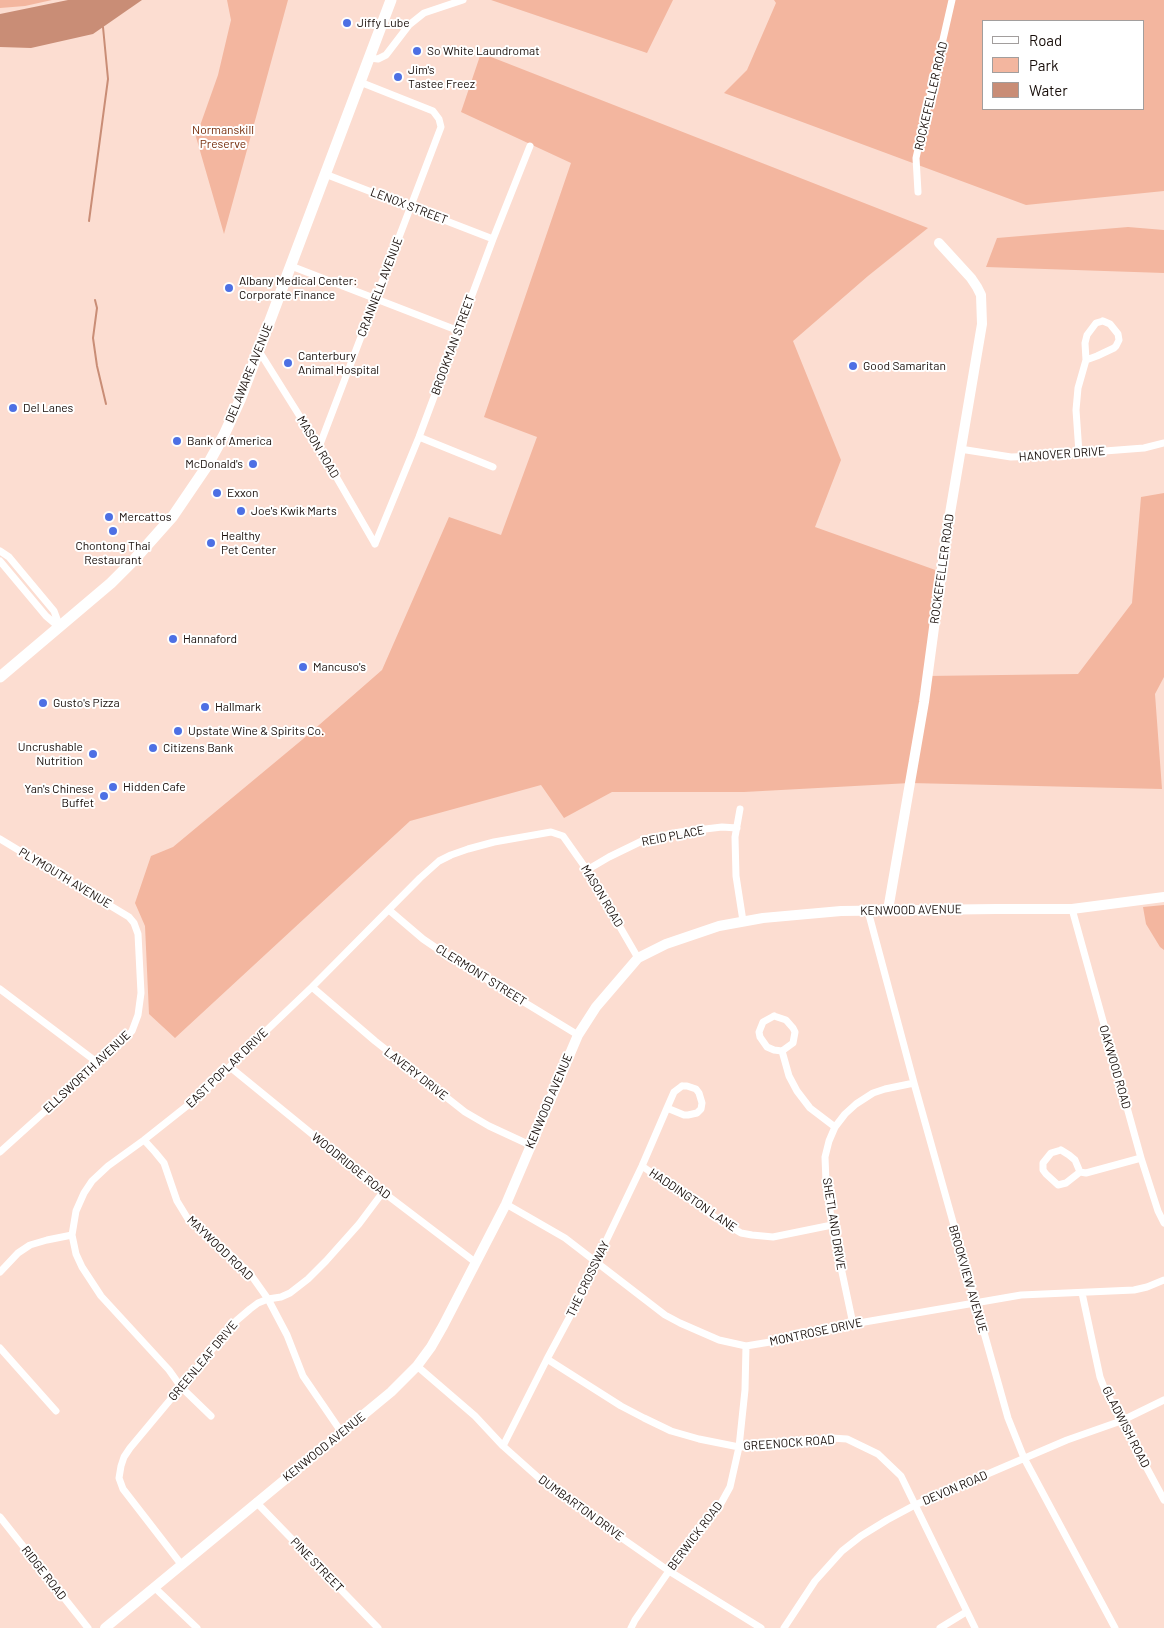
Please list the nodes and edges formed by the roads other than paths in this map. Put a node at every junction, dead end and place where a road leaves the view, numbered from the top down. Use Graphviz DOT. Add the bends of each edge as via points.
graph roads {
  1 [pos="390,0"];
  2 [pos="464,0"];
  3 [pos="952,0"];
  4 [pos="370,58"];
  5 [pos="360,82"];
  6 [pos="530,146"];
  7 [pos="325,174"];
  8 [pos="918,192"];
  9 [pos="411,208"];
  10 [pos="493,239"];
  11 [pos="939,243"];
  12 [pos="291,266"];
  13 [pos="376,298"];
  14 [pos="459,331"];
  15 [pos="259,351"];
  16 [pos="1086,360"];
  17 [pos="419,437"];
  18 [pos="1164,443"];
  19 [pos="319,447"];
  20 [pos="960,448"];
  21 [pos="1079,452"];
  22 [pos="493,467"];
  23 [pos="375,544"];
  24 [pos="0,551"];
  25 [pos="0,560"];
  26 [pos="60,627"];
  27 [pos="0,677"];
  28 [pos="740,809"];
  29 [pos="737,828"];
  30 [pos="563,836"];
  31 [pos="0,839"];
  32 [pos="587,870"];
  33 [pos="1164,897"];
  34 [pos="1072,909"];
  35 [pos="389,910"];
  36 [pos="888,910"];
  37 [pos="868,911"];
  38 [pos="129,917"];
  39 [pos="743,921"];
  40 [pos="638,958"];
  41 [pos="312,987"];
  42 [pos="0,988"];
  43 [pos="578,1035"];
  44 [pos="782,1051"];
  45 [pos="98,1063"];
  46 [pos="230,1068"];
  47 [pos="914,1083"];
  48 [pos="667,1108"];
  49 [pos="835,1128"];
  50 [pos="144,1140"];
  51 [pos="530,1145"];
  52 [pos="0,1152"];
  53 [pos="1140,1158"];
  54 [pos="642,1166"];
  55 [pos="1080,1172"];
  56 [pos="384,1192"];
  57 [pos="506,1204"];
  58 [pos="1164,1224"];
  59 [pos="832,1225"];
  60 [pos="72,1235"];
  61 [pos="475,1262"];
  62 [pos="596,1262"];
  63 [pos="0,1272"];
  64 [pos="1164,1280"];
  65 [pos="1082,1293"];
  66 [pos="268,1299"];
  67 [pos="974,1302"];
  68 [pos="853,1324"];
  69 [pos="746,1346"];
  70 [pos="0,1348"];
  71 [pos="547,1359"];
  72 [pos="417,1366"];
  73 [pos="180,1387"];
  74 [pos="1164,1400"];
  75 [pos="56,1411"];
  76 [pos="211,1416"];
  77 [pos="1121,1421"];
  78 [pos="342,1433"];
  79 [pos="503,1446"];
  80 [pos="739,1447"];
  81 [pos="1024,1458"];
  82 [pos="1164,1500"];
  83 [pos="256,1502"];
  84 [pos="915,1505"];
  85 [pos="0,1517"];
  86 [pos="181,1564"];
  87 [pos="669,1571"];
  88 [pos="154,1587"];
  89 [pos="966,1612"];
  90 [pos="88,1628"];
  91 [pos="105,1628"];
  92 [pos="197,1628"];
  93 [pos="378,1628"];
  94 [pos="631,1628"];
  95 [pos="761,1628"];
  96 [pos="784,1628"];
  97 [pos="940,1628"];
  98 [pos="975,1628"];
  99 [pos="1115,1628"];
  1 -- 4 [label="main road, DELAWARE AVENUE"];
  2 -- 4 [label="street" via="424,13 409,25 386,55"];
  3 -- 8 [label="street, ROCKEFELLER ROAD" via="916,158"];
  4 -- 5 [label="main road, DELAWARE AVENUE"];
  5 -- 7 [label="main road, DELAWARE AVENUE"];
  5 -- 9 [label="street, CRANNELL AVENUE" via="433,111 440,118 441,127"];
  6 -- 10 [label="street, BROOKMAN STREET"];
  7 -- 9 [label="street, LENOX STREET"];
  7 -- 12 [label="main road, DELAWARE AVENUE"];
  9 -- 10 [label="street, LENOX STREET"];
  9 -- 13 [label="street, CRANNELL AVENUE"];
  10 -- 14 [label="street, BROOKMAN STREET"];
  11 -- 20 [label="street, ROCKEFELLER ROAD" via="981,295 982,324"];
  12 -- 13 [label="street"];
  12 -- 15 [label="main road, DELAWARE AVENUE"];
  13 -- 14 [label="street"];
  13 -- 19 [label="street, CRANNELL AVENUE"];
  14 -- 17 [label="street, BROOKMAN STREET"];
  15 -- 19 [label="street, MASON ROAD"];
  15 -- 26 [label="main road, DELAWARE AVENUE" via="225,434 174,516 128,567"];
  16 -- 16 [label="street" via="1084,344 1091,328 1103,321 1110,324 1118,334 1116,346"];
  16 -- 21 [label="street" via="1076,410"];
  17 -- 22 [label="street"];
  17 -- 23 [label="street, BROOKMAN STREET"];
  18 -- 21 [label="street, HANOVER DRIVE" via="1144,448"];
  19 -- 23 [label="street, MASON ROAD"];
  20 -- 21 [label="street, HANOVER DRIVE" via="1011,457"];
  20 -- 36 [label="street, ROCKEFELLER ROAD" via="924,702"];
  24 -- 26 [label="street" via="54,611"];
  25 -- 26 [label="street" via="46,616"];
  26 -- 27 [label="main road, DELAWARE AVENUE"];
  28 -- 29 [label="street"];
  29 -- 32 [label="street, REID PLACE" via="680,832 644,840"];
  29 -- 39 [label="street" via="736,876"];
  30 -- 32 [label="street, MASON ROAD"];
  30 -- 35 [label="street, EAST POPLAR DRIVE" via="552,832 494,842 451,855 420,878"];
  31 -- 38 [label="street, PLYMOUTH AVENUE"];
  32 -- 40 [label="street, MASON ROAD"];
  33 -- 34 [label="street, KENWOOD AVENUE"];
  34 -- 36 [label="street, KENWOOD AVENUE"];
  34 -- 53 [label="street, OAKWOOD ROAD"];
  35 -- 41 [label="street, EAST POPLAR DRIVE"];
  35 -- 43 [label="street, CLERMONT STREET" via="445,954"];
  36 -- 37 [label="street, KENWOOD AVENUE"];
  37 -- 39 [label="street, KENWOOD AVENUE"];
  37 -- 47 [label="street, BROOKVIEW AVENUE"];
  38 -- 45 [label="street, ELLSWORTH AVENUE" via="138,934 139,1013 132,1031"];
  39 -- 40 [label="street, KENWOOD AVENUE" via="666,944"];
  40 -- 43 [label="street, KENWOOD AVENUE" via="596,1007"];
  41 -- 46 [label="street, EAST POPLAR DRIVE"];
  41 -- 51 [label="street, LAVERY DRIVE" via="465,1112"];
  42 -- 45 [label="street"];
  43 -- 51 [label="street, KENWOOD AVENUE"];
  44 -- 44 [label="street" via="793,1043 795,1032 790,1023 774,1016 763,1022 760,1037 767,1047"];
  44 -- 49 [label="street" via="797,1091 810,1108"];
  45 -- 52 [label="street, ELLSWORTH AVENUE"];
  46 -- 50 [label="street, EAST POPLAR DRIVE"];
  46 -- 56 [label="street, WOODRIDGE ROAD"];
  47 -- 49 [label="street, SHETLAND DRIVE" via="873,1093 845,1114"];
  47 -- 67 [label="street, BROOKVIEW AVENUE"];
  48 -- 48 [label="street, THE CROSSWAY" via="674,1092 682,1086 696,1089 702,1099 701,1109 696,1114 688,1116"];
  48 -- 54 [label="street, THE CROSSWAY"];
  49 -- 59 [label="street, SHETLAND DRIVE" via="826,1157"];
  50 -- 60 [label="street, EAST POPLAR DRIVE" via="92,1181 76,1211"];
  50 -- 66 [label="street, MAYWOOD ROAD" via="164,1163 177,1201 188,1219 251,1275"];
  51 -- 57 [label="street, KENWOOD AVENUE"];
  53 -- 55 [label="street"];
  53 -- 58 [label="street, OAKWOOD ROAD"];
  54 -- 59 [label="street, HADDINGTON LANE" via="742,1233 773,1237"];
  54 -- 62 [label="street, THE CROSSWAY"];
  55 -- 55 [label="street" via="1075,1160 1061,1150 1051,1153 1043,1164 1046,1174 1058,1185"];
  56 -- 61 [label="street, WOODRIDGE ROAD"];
  56 -- 66 [label="street, GREENLEAF DRIVE" via="308,1279 290,1293"];
  57 -- 61 [label="street, KENWOOD AVENUE"];
  57 -- 62 [label="street, MONTROSE DRIVE" via="565,1238"];
  59 -- 68 [label="street, SHETLAND DRIVE"];
  60 -- 63 [label="street" via="30,1245"];
  60 -- 73 [label="street, EAST POPLAR DRIVE" via="76,1254 95,1288 169,1370"];
  61 -- 72 [label="street, KENWOOD AVENUE" via="443,1326"];
  62 -- 69 [label="street, MONTROSE DRIVE" via="664,1315 719,1340"];
  62 -- 71 [label="street, THE CROSSWAY" via="590,1280"];
  64 -- 65 [label="street, MONTROSE DRIVE" via="1134,1290"];
  65 -- 67 [label="street, MONTROSE DRIVE" via="1039,1293"];
  65 -- 77 [label="street, GLADWISH ROAD" via="1100,1377"];
  66 -- 73 [label="street, GREENLEAF DRIVE" via="236,1321"];
  66 -- 78 [label="street, MAYWOOD ROAD" via="303,1376"];
  67 -- 68 [label="street, MONTROSE DRIVE"];
  67 -- 81 [label="street, BROOKVIEW AVENUE" via="1008,1418"];
  68 -- 69 [label="street, MONTROSE DRIVE"];
  69 -- 80 [label="street, BERWICK ROAD"];
  70 -- 75 [label="street"];
  71 -- 79 [label="street, THE CROSSWAY"];
  71 -- 80 [label="street, GREENOCK ROAD" via="621,1406 670,1430"];
  72 -- 78 [label="street, KENWOOD AVENUE"];
  72 -- 79 [label="street, DUMBARTON DRIVE" via="475,1416"];
  73 -- 76 [label="street, EAST POPLAR DRIVE"];
  73 -- 86 [label="street, GREENLEAF DRIVE" via="130,1448 119,1478 127,1497"];
  74 -- 77 [label="street, DEVON ROAD"];
  77 -- 81 [label="street, DEVON ROAD"];
  77 -- 82 [label="street, GLADWISH ROAD"];
  78 -- 83 [label="street, KENWOOD AVENUE"];
  79 -- 87 [label="street, DUMBARTON DRIVE" via="550,1488"];
  80 -- 84 [label="street, GREENOCK ROAD" via="847,1439 878,1454 888,1463 901,1476"];
  80 -- 87 [label="street, BERWICK ROAD" via="730,1487 719,1507"];
  81 -- 84 [label="street, DEVON ROAD"];
  81 -- 99 [label="street, BROOKVIEW AVENUE"];
  83 -- 86 [label="street, KENWOOD AVENUE"];
  83 -- 93 [label="street, PINE STREET"];
  84 -- 89 [label="street, GREENOCK ROAD"];
  84 -- 96 [label="street, DEVON ROAD" via="842,1550 815,1581"];
  85 -- 90 [label="street, RIDGE ROAD"];
  86 -- 88 [label="street, KENWOOD AVENUE"];
  87 -- 94 [label="street, BERWICK ROAD"];
  87 -- 95 [label="street, DUMBARTON DRIVE"];
  88 -- 91 [label="street, KENWOOD AVENUE"];
  88 -- 92 [label="street"];
  89 -- 97 [label="street"];
  89 -- 98 [label="street, GREENOCK ROAD"];
}
